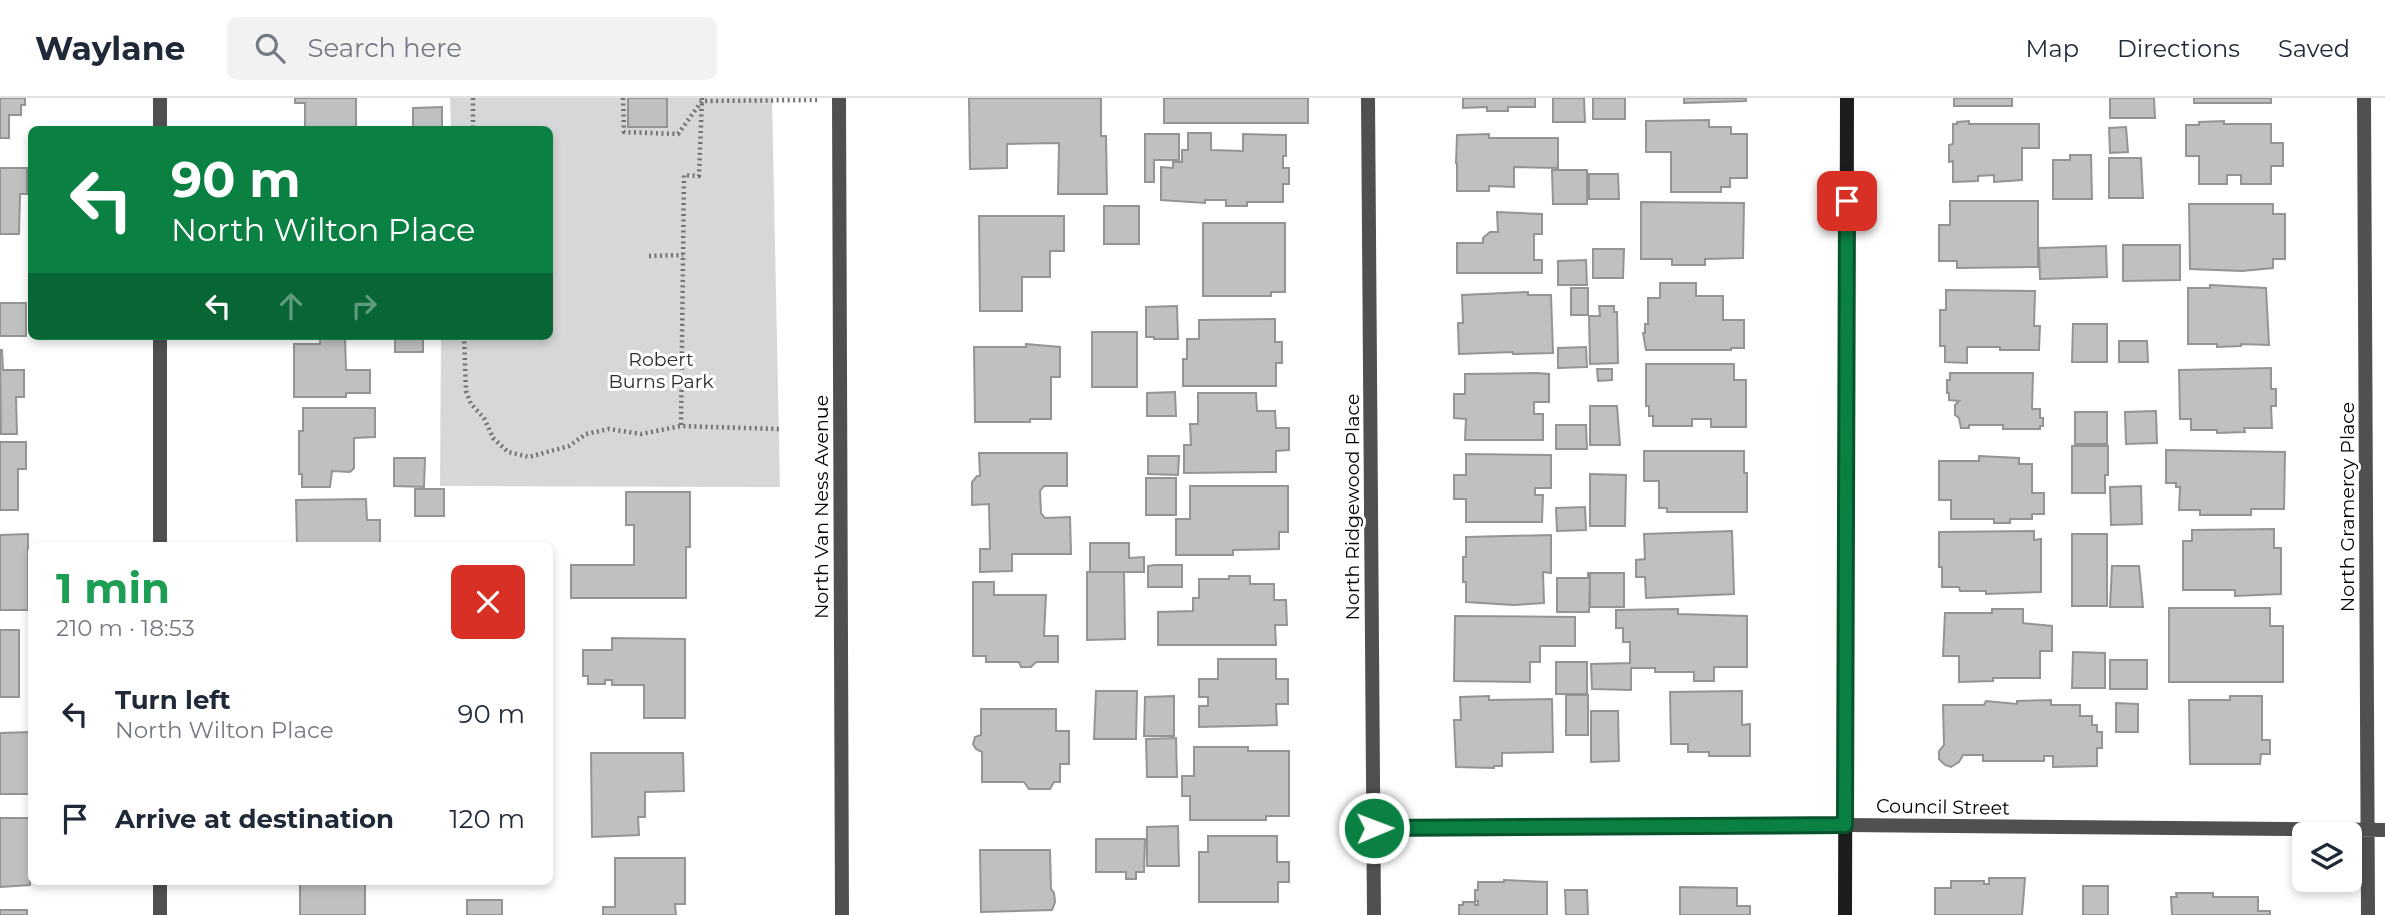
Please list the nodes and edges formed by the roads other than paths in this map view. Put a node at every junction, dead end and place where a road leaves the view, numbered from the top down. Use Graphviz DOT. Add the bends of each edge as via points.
graph roads {
  1 [pos="160,98"];
  2 [pos="1368,98"];
  3 [pos="1847,98"];
  4 [pos="2364,98"];
  5 [pos="839,99"];
  6 [pos="160,126"];
  7 [pos="160,340"];
  8 [pos="160,542"];
  9 [pos="1845,825"];
  10 [pos="1374,828"];
  11 [pos="2367,830"];
  12 [pos="2385,830"];
  13 [pos="160,885"];
  14 [pos="160,915"];
  15 [pos="842,915"];
  16 [pos="1374,915"];
  17 [pos="1845,915"];
  18 [pos="2368,915"];
  1 -- 6 [label="street"];
  2 -- 10 [label="street, North Ridgewood Place"];
  3 -- 9 [label="main road"];
  4 -- 11 [label="street, North Gramercy Place"];
  5 -- 15 [label="street, North Van Ness Avenue"];
  7 -- 8 [label="street"];
  9 -- 10 [label="street, Council Street"];
  9 -- 11 [label="street, Council Street"];
  9 -- 17 [label="main road"];
  10 -- 16 [label="street, North Ridgewood Place"];
  11 -- 12 [label="street, Council Street"];
  11 -- 18 [label="street, North Gramercy Place"];
  13 -- 14 [label="street"];
}
